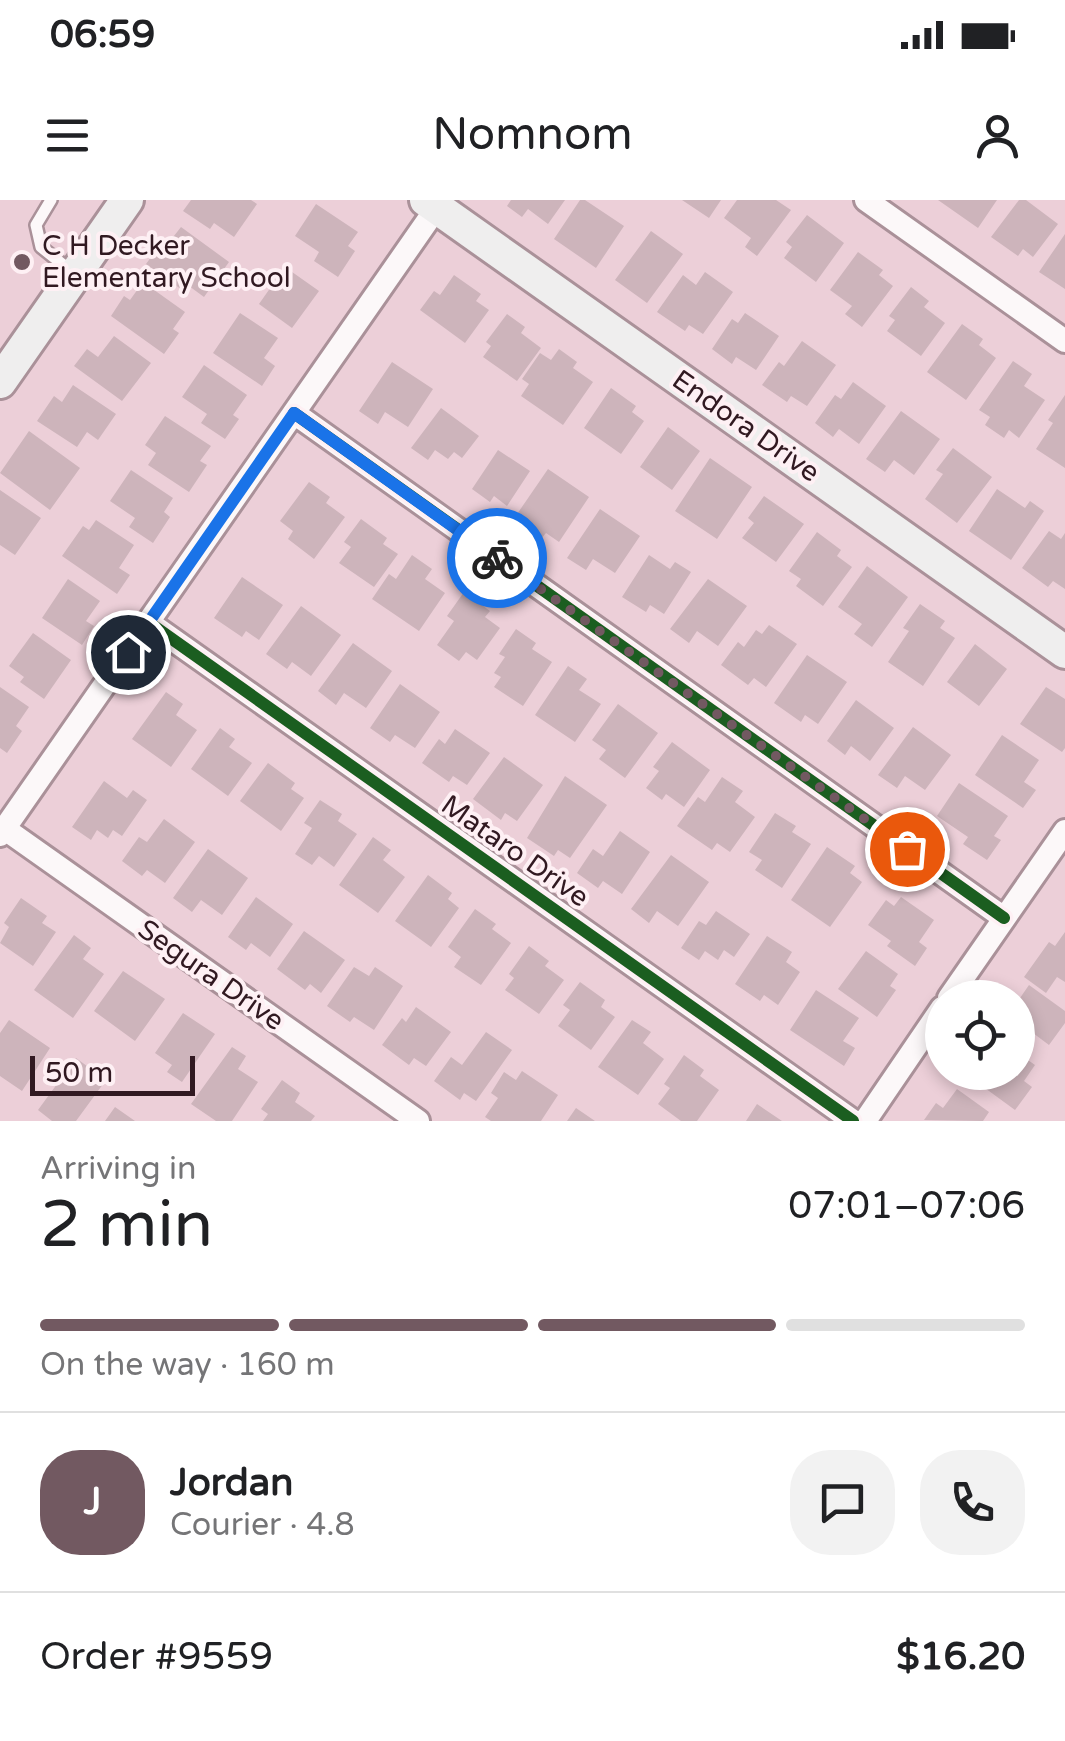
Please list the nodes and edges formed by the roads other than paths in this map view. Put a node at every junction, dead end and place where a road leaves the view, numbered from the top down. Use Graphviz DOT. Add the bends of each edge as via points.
graph roads {
  1 [pos="51,200"];
  2 [pos="128,200"];
  3 [pos="866,200"];
  4 [pos="435,202"];
  5 [pos="76,274"];
  6 [pos="1065,341"];
  7 [pos="0,382"];
  8 [pos="294,413"];
  9 [pos="148,622"];
  10 [pos="1065,652"];
  11 [pos="1065,831"];
  12 [pos="2,832"];
  13 [pos="1004,918"];
  14 [pos="961,980"];
  15 [pos="925,1033"];
  16 [pos="418,1121"];
  17 [pos="853,1121"];
  18 [pos="865,1121"];
  1 -- 5 [label="lane" via="36,225 41,247"];
  2 -- 5 [label="street"];
  3 -- 6 [label="street"];
  4 -- 8 [label="street"];
  4 -- 10 [label="street, Endora Drive"];
  5 -- 7 [label="street"];
  8 -- 9 [label="street"];
  8 -- 13 [label="street"];
  9 -- 12 [label="street"];
  9 -- 17 [label="street, Mataro Drive"];
  11 -- 13 [label="street"];
  12 -- 16 [label="street, Segura Drive"];
  13 -- 14 [label="street"];
  15 -- 18 [label="street"];
}
